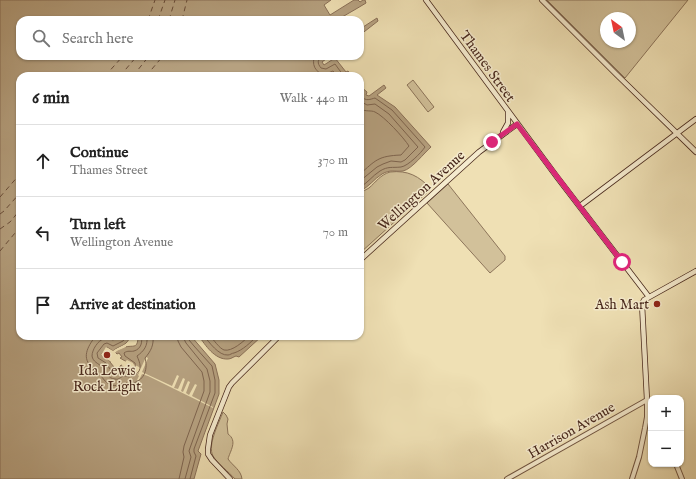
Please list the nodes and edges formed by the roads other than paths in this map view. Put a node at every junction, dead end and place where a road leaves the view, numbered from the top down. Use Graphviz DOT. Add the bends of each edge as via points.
graph roads {
  1 [pos="426,0"];
  2 [pos="542,0"];
  3 [pos="508,111"];
  4 [pos="696,119"];
  5 [pos="517,124"];
  6 [pos="677,134"];
  7 [pos="500,136"];
  8 [pos="696,152"];
  9 [pos="580,206"];
  10 [pos="364,256"];
  11 [pos="696,271"];
  12 [pos="649,297"];
  13 [pos="275,340"];
  14 [pos="647,400"];
  15 [pos="677,467"];
  16 [pos="230,479"];
  17 [pos="507,479"];
  18 [pos="632,479"];
  19 [pos="682,479"];
  1 -- 3 [label="main road, Thames Street"];
  2 -- 6 [label="main road"];
  3 -- 5 [label="main road, Thames Street"];
  3 -- 7 [label="main road" via="508,123"];
  4 -- 6 [label="main road"];
  5 -- 7 [label="main road, Wellington Avenue"];
  5 -- 9 [label="main road, Thames Street"];
  6 -- 8 [label="main road"];
  6 -- 9 [label="main road"];
  7 -- 10 [label="main road, Wellington Avenue"];
  9 -- 12 [label="main road, Thames Street"];
  11 -- 12 [label="main road"];
  12 -- 14 [label="main road" via="642,304"];
  13 -- 16 [label="main road" via="229,387 210,435 210,457"];
  14 -- 17 [label="street, Harrison Avenue"];
  14 -- 18 [label="street" via="646,425"];
  15 -- 19 [label="street"];
}
